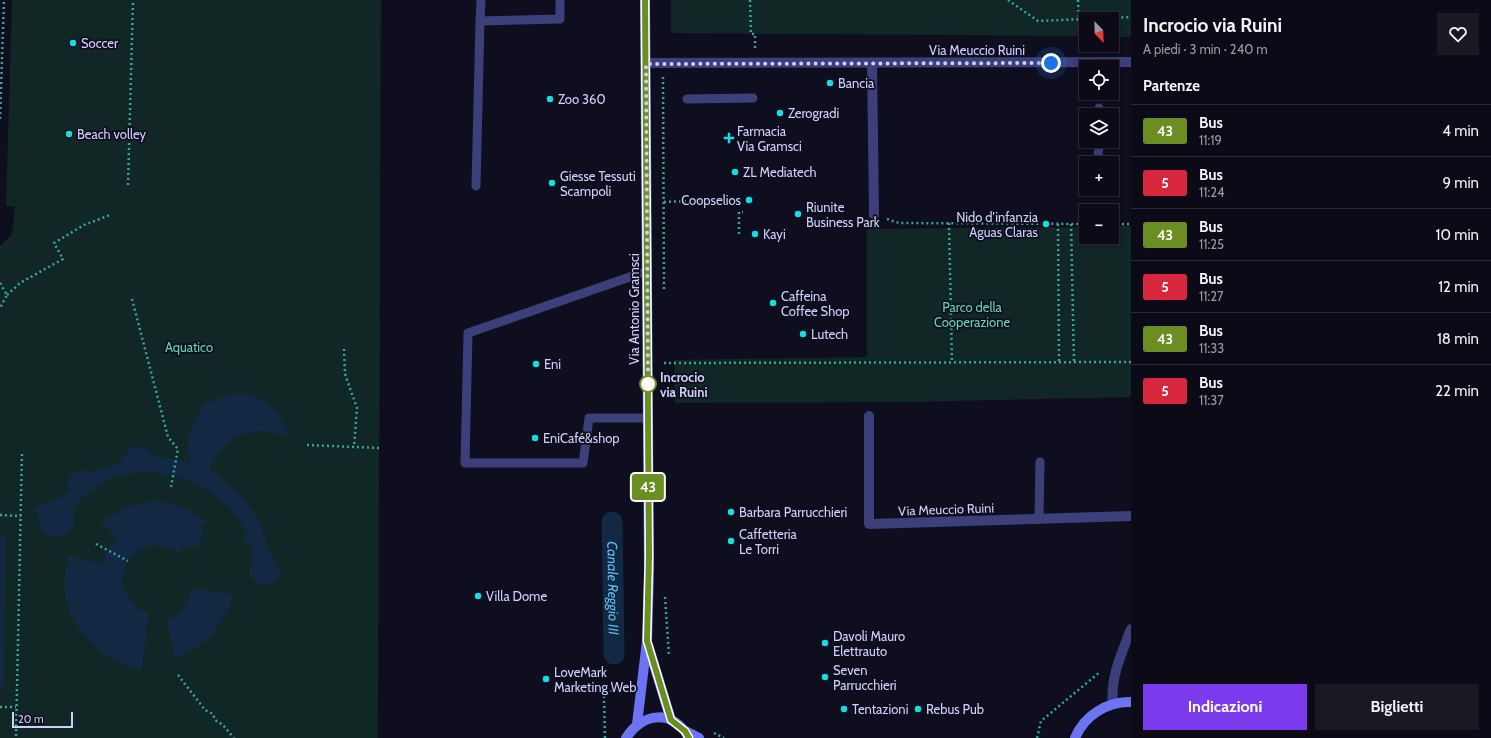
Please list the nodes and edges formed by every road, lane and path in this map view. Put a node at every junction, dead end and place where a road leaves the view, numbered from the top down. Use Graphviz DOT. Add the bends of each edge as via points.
graph roads {
  1 [pos="4,0"];
  2 [pos="132,0"];
  3 [pos="481,0"];
  4 [pos="560,0"];
  5 [pos="645,0"];
  6 [pos="750,0"];
  7 [pos="1008,0"];
  8 [pos="1078,0"];
  9 [pos="1119,17"];
  10 [pos="1131,17"];
  11 [pos="1079,19"];
  12 [pos="480,21"];
  13 [pos="1119,62"];
  14 [pos="1131,62"];
  15 [pos="755,63"];
  16 [pos="872,63"];
  17 [pos="1079,63"];
  18 [pos="646,64"];
  19 [pos="662,64"];
  20 [pos="752,98"];
  21 [pos="687,99"];
  22 [pos="0,119"];
  23 [pos="128,185"];
  24 [pos="476,186"];
  25 [pos="716,200"];
  26 [pos="664,202"];
  27 [pos="743,212"];
  28 [pos="110,215"];
  29 [pos="874,216"];
  30 [pos="949,223"];
  31 [pos="1058,224"];
  32 [pos="1071,224"];
  33 [pos="1079,224"];
  34 [pos="1119,224"];
  35 [pos="1131,224"];
  36 [pos="739,234"];
  37 [pos="647,271"];
  38 [pos="0,282"];
  39 [pos="664,294"];
  40 [pos="7,296"];
  41 [pos="132,299"];
  42 [pos="0,308"];
  43 [pos="344,350"];
  44 [pos="664,355"];
  45 [pos="952,362"];
  46 [pos="1059,362"];
  47 [pos="1074,362"];
  48 [pos="1131,362"];
  49 [pos="664,363"];
  50 [pos="664,371"];
  51 [pos="869,416"];
  52 [pos="648,418"];
  53 [pos="307,445"];
  54 [pos="354,447"];
  55 [pos="379,448"];
  56 [pos="22,452"];
  57 [pos="1040,462"];
  58 [pos="171,487"];
  59 [pos="0,515"];
  60 [pos="21,516"];
  61 [pos="1131,516"];
  62 [pos="1039,519"];
  63 [pos="96,544"];
  64 [pos="128,561"];
  65 [pos="665,595"];
  66 [pos="1131,629"];
  67 [pos="647,641"];
  68 [pos="669,658"];
  69 [pos="1116,672"];
  70 [pos="178,675"];
  71 [pos="1131,702"];
  72 [pos="1113,704"];
  73 [pos="0,707"];
  74 [pos="16,707"];
  75 [pos="671,720"];
  76 [pos="637,724"];
  77 [pos="711,731"];
  78 [pos="687,734"];
  79 [pos="1076,734"];
  80 [pos="16,736"];
  81 [pos="234,738"];
  82 [pos="626,738"];
  83 [pos="699,738"];
  84 [pos="724,738"];
  85 [pos="1037,738"];
  86 [pos="1066,738"];
  1 -- 22 [label="path"];
  2 -- 23 [label="path"];
  3 -- 12 [label="lane"];
  4 -- 12 [label="lane" via="560,19"];
  5 -- 18 [label="street, Via Antonio Gramsci"];
  6 -- 15 [label="path" via="751,34 755,34"];
  7 -- 11 [label="path" via="1038,21"];
  8 -- 11 [label="path"];
  9 -- 10 [label="path"];
  12 -- 24 [label="lane"];
  13 -- 14 [label="street, Via Meuccio Ruini"];
  15 -- 16 [label="street, Via Meuccio Ruini"];
  15 -- 19 [label="street, Via Meuccio Ruini"];
  16 -- 17 [label="street, Via Meuccio Ruini"];
  16 -- 29 [label="street"];
  18 -- 19 [label="street, Via Meuccio Ruini"];
  18 -- 37 [label="street, Via Antonio Gramsci"];
  19 -- 26 [label="path"];
  20 -- 21 [label="lane"];
  25 -- 26 [label="path"];
  26 -- 39 [label="path"];
  27 -- 36 [label="path" via="739,212"];
  28 -- 40 [label="path" via="84,225 54,242 63,259 20,283"];
  29 -- 30 [label="path" via="898,223"];
  30 -- 31 [label="path"];
  30 -- 45 [label="path"];
  31 -- 32 [label="path"];
  31 -- 46 [label="path"];
  32 -- 33 [label="path"];
  32 -- 47 [label="path"];
  34 -- 35 [label="path"];
  37 -- 52 [label="street, Via Antonio Gramsci"];
  37 -- 52 [label="lane" via="468,333 465,463 582,463 589,418"];
  38 -- 40 [label="path"];
  40 -- 42 [label="path"];
  41 -- 58 [label="path" via="168,437 178,449"];
  43 -- 54 [label="path" via="345,374 357,408"];
  44 -- 49 [label="path"];
  45 -- 46 [label="path"];
  45 -- 49 [label="path"];
  46 -- 47 [label="path"];
  47 -- 48 [label="path"];
  49 -- 50 [label="path"];
  51 -- 62 [label="street, Via Meuccio Ruini" via="869,524"];
  52 -- 67 [label="street, Via Antonio Gramsci"];
  53 -- 54 [label="path"];
  54 -- 55 [label="path"];
  56 -- 60 [label="path"];
  57 -- 62 [label="lane"];
  59 -- 60 [label="path"];
  60 -- 74 [label="path"];
  61 -- 62 [label="street, Via Meuccio Ruini"];
  63 -- 64 [label="path"];
  65 -- 68 [label="path"];
  66 -- 69 [label="street"];
  67 -- 75 [label="street, Via Antonio Gramsci"];
  67 -- 76 [label="street, Via Antonio Gramsci"];
  69 -- 72 [label="street" via="1112,691"];
  69 -- 85 [label="path" via="1103,669 1041,721"];
  70 -- 81 [label="path" via="205,710 213,714 215,720"];
  71 -- 72 [label="street"];
  72 -- 79 [label="street" via="1093,713"];
  73 -- 74 [label="path"];
  74 -- 80 [label="path"];
  75 -- 76 [label="street" via="653,717"];
  75 -- 78 [label="street"];
  76 -- 82 [label="street"];
  77 -- 84 [label="path"];
  78 -- 83 [label="street"];
  79 -- 86 [label="street"];
}
